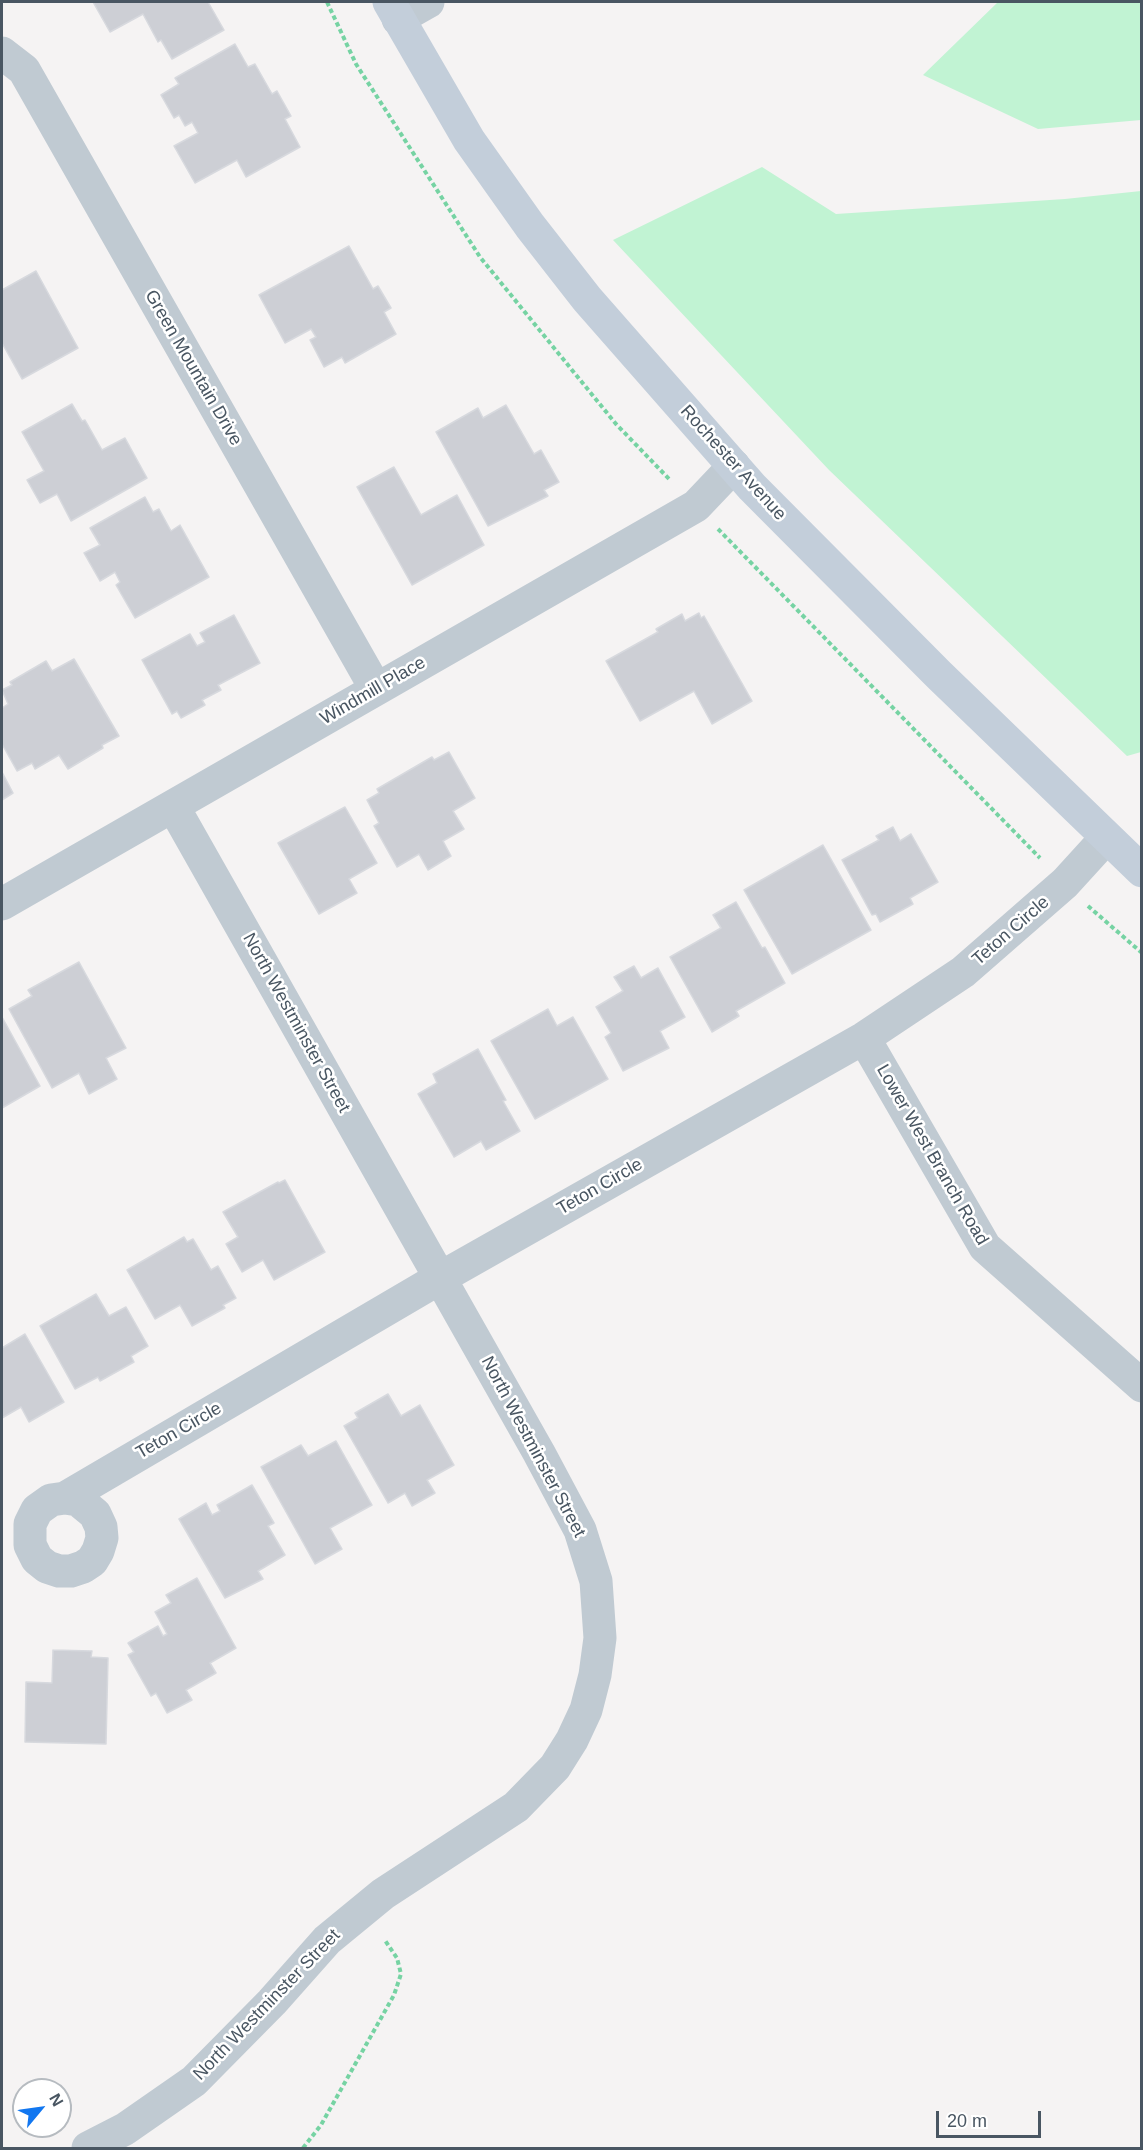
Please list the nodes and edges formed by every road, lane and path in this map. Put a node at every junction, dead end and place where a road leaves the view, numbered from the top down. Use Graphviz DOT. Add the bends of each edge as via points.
graph roads {
  1 [pos="428,2"];
  2 [pos="393,10"];
  3 [pos="2,53"];
  4 [pos="734,466"];
  5 [pos="376,689"];
  6 [pos="173,806"];
  7 [pos="1106,838"];
  8 [pos="1142,871"];
  9 [pos="2,904"];
  10 [pos="864,1038"];
  11 [pos="440,1278"];
  12 [pos="1142,1386"];
  13 [pos="65,1498"];
  14 [pos="384,1939"];
  15 [pos="88,2148"];
  16 [pos="303,2148"];
  1 -- 2 [label="street"];
  2 -- 4 [label="main road, Rochester Avenue" via="470,140 530,226 587,299"];
  3 -- 5 [label="street, Green Mountain Drive" via="24,70"];
  4 -- 5 [label="street, Windmill Place" via="696,506"];
  4 -- 7 [label="main road, Rochester Avenue"];
  5 -- 6 [label="street, Windmill Place"];
  6 -- 9 [label="street, Windmill Place"];
  6 -- 11 [label="street, North Westminster Street"];
  7 -- 8 [label="main road, Rochester Avenue"];
  7 -- 10 [label="street, Teton Circle" via="1065,884 963,972"];
  10 -- 11 [label="street, Teton Circle"];
  10 -- 12 [label="street, Lower West Branch Road" via="985,1247"];
  11 -- 13 [label="street, Teton Circle"];
  11 -- 15 [label="street, North Westminster Street" via="580,1530 596,1581 600,1638 586,1710 555,1767 516,1807 377,1899 327,1940 194,2081"];
  14 -- 16 [label="path" via="397,1958 401,1974 394,1995 321,2125"];
}
